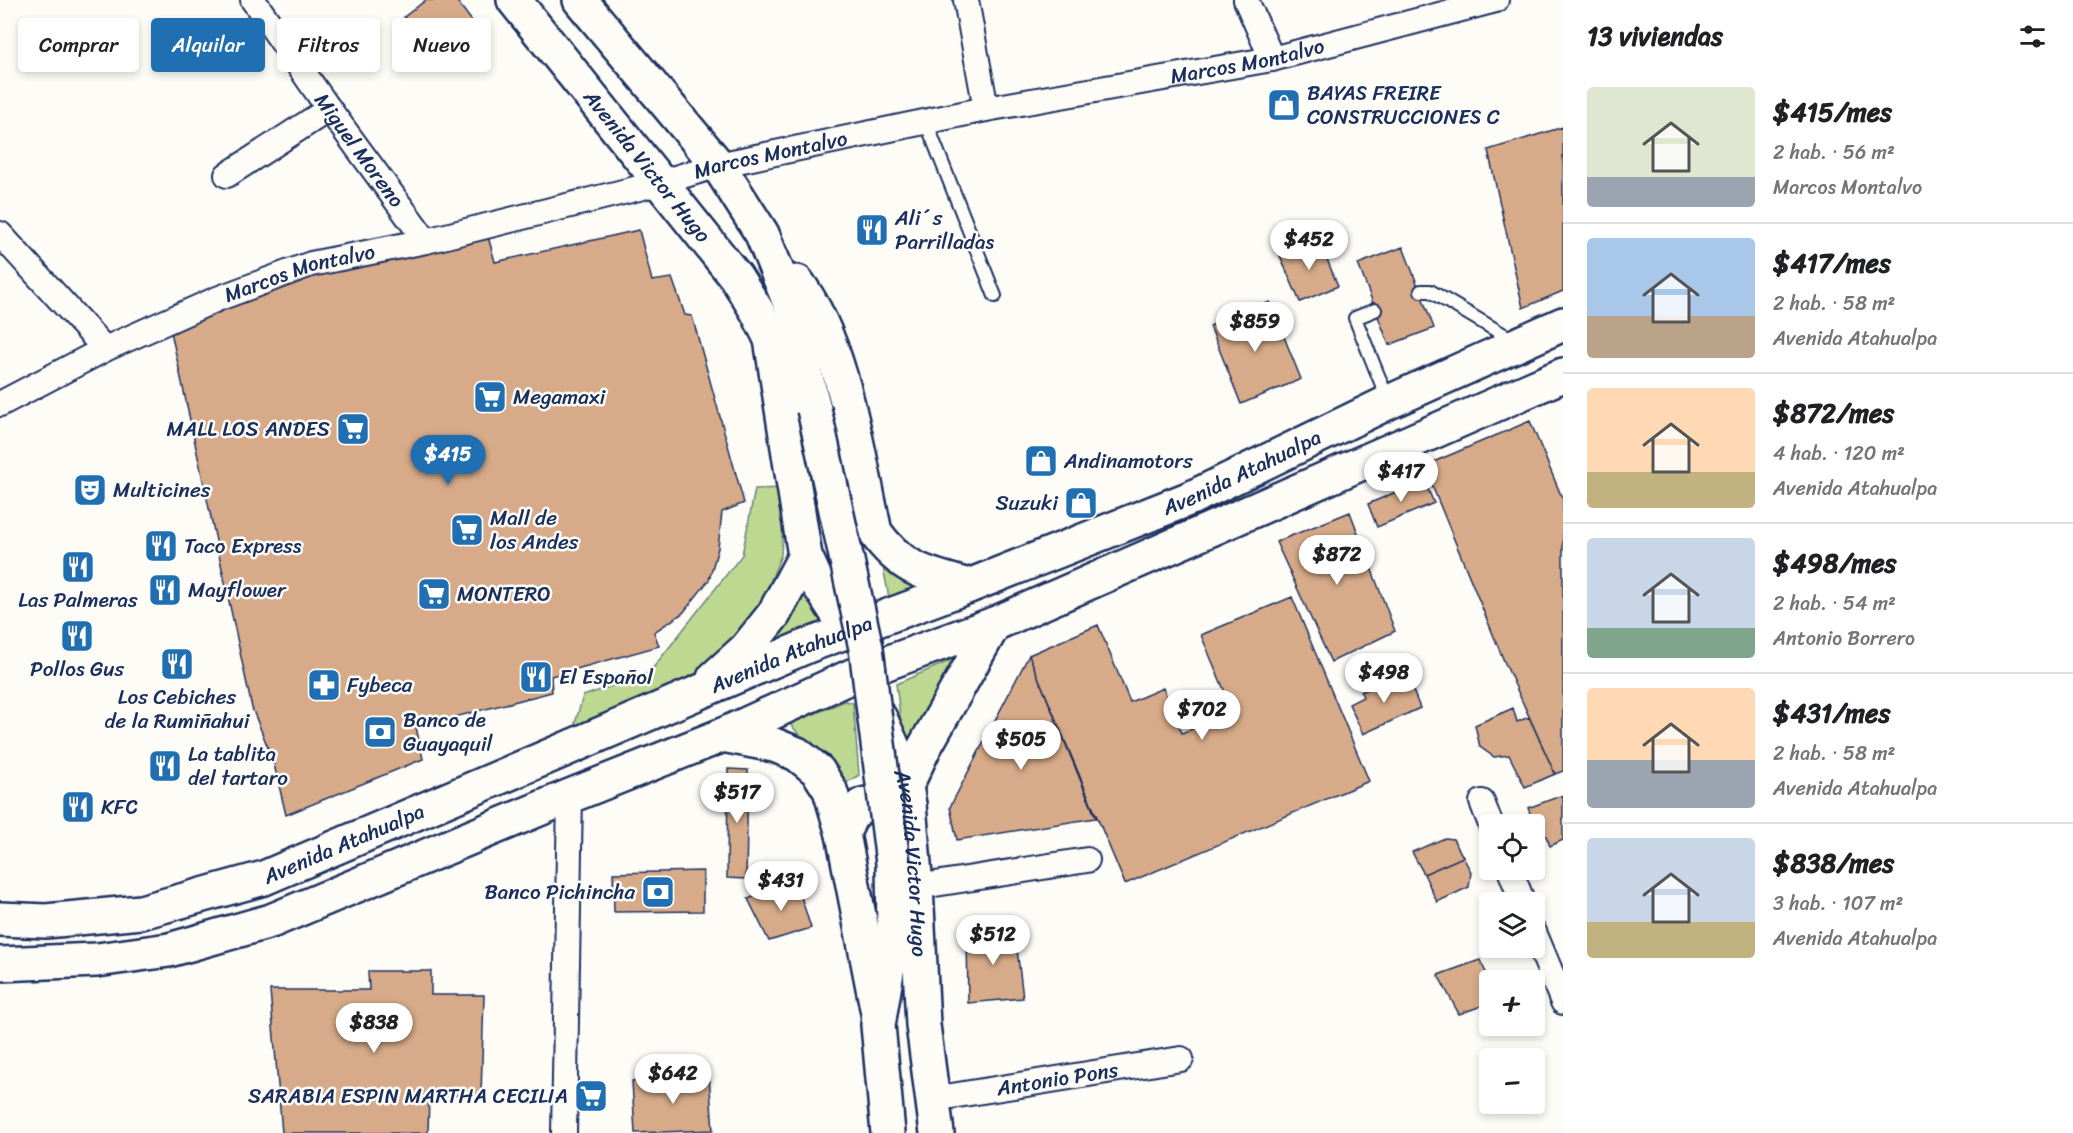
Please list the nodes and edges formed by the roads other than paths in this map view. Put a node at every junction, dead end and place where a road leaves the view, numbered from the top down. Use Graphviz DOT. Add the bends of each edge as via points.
graph roads {
  1 [pos="253,0"];
  2 [pos="514,0"];
  3 [pos="580,0"];
  4 [pos="966,0"];
  5 [pos="1246,0"];
  6 [pos="1496,0"];
  7 [pos="1272,59"];
  8 [pos="329,109"];
  9 [pos="986,109"];
  10 [pos="926,122"];
  11 [pos="718,165"];
  12 [pos="228,175"];
  13 [pos="659,183"];
  14 [pos="0,234"];
  15 [pos="426,241"];
  16 [pos="768,245"];
  17 [pos="1420,291"];
  18 [pos="994,296"];
  19 [pos="1375,310"];
  20 [pos="1563,324"];
  21 [pos="771,339"];
  22 [pos="1520,344"];
  23 [pos="105,349"];
  24 [pos="805,373"];
  25 [pos="1563,375"];
  26 [pos="1389,402"];
  27 [pos="0,404"];
  28 [pos="875,532"];
  29 [pos="803,544"];
  30 [pos="969,586"];
  31 [pos="994,624"];
  32 [pos="848,630"];
  33 [pos="807,646"];
  34 [pos="893,659"];
  35 [pos="854,675"];
  36 [pos="699,692"];
  37 [pos="723,735"];
  38 [pos="570,796"];
  39 [pos="907,796"];
  40 [pos="1482,802"];
  41 [pos="1487,814"];
  42 [pos="843,834"];
  43 [pos="1087,860"];
  44 [pos="916,887"];
  45 [pos="0,919"];
  46 [pos="894,930"];
  47 [pos="1545,958"];
  48 [pos="0,964"];
  49 [pos="1563,1002"];
  50 [pos="879,1018"];
  51 [pos="922,1025"];
  52 [pos="1181,1059"];
  53 [pos="933,1099"];
  54 [pos="564,1133"];
  55 [pos="888,1133"];
  56 [pos="937,1133"];
  1 -- 8 [label="street, Miguel Moreno"];
  2 -- 13 [label="main road, Avenida Victor Hugo"];
  3 -- 11 [label="main road, Avenida Victor Hugo"];
  4 -- 9 [label="street"];
  5 -- 7 [label="street"];
  6 -- 7 [label="street, Marcos Montalvo"];
  7 -- 9 [label="street, Marcos Montalvo"];
  8 -- 12 [label="street"];
  8 -- 15 [label="street, Miguel Moreno"];
  9 -- 10 [label="street, Marcos Montalvo"];
  10 -- 11 [label="street, Marcos Montalvo"];
  10 -- 18 [label="lane"];
  11 -- 13 [label="street, Marcos Montalvo"];
  11 -- 16 [label="main road, Avenida Victor Hugo"];
  13 -- 15 [label="street, Marcos Montalvo"];
  13 -- 21 [label="main road, Avenida Victor Hugo" via="736,277"];
  14 -- 23 [label="street"];
  15 -- 23 [label="street, Marcos Montalvo" via="311,264 217,299"];
  16 -- 24 [label="main road, Avenida Victor Hugo" via="801,340"];
  16 -- 28 [label="main road, Avenida Victor Hugo" via="805,294 825,329 844,390"];
  17 -- 22 [label="lane" via="1430,291"];
  19 -- 26 [label="lane" via="1355,318"];
  20 -- 22 [label="main road, Avenida Atahualpa"];
  21 -- 24 [label="main road, Avenida Victor Hugo"];
  21 -- 29 [label="main road, Avenida Victor Hugo"];
  22 -- 26 [label="main road, Avenida Atahualpa"];
  23 -- 27 [label="street, Marcos Montalvo"];
  24 -- 46 [label="main road, Avenida Victor Hugo, bridge" via="866,648 893,863"];
  25 -- 31 [label="main road, Avenida Atahualpa"];
  26 -- 30 [label="main road, Avenida Atahualpa" via="1191,498"];
  28 -- 29 [label="main road" via="865,542 834,551"];
  28 -- 30 [label="main road, Avenida Victor Hugo" via="888,550 906,564"];
  29 -- 32 [label="main road, Avenida Victor Hugo" via="817,582"];
  29 -- 36 [label="main road" via="774,614 746,649"];
  30 -- 32 [label="main road, Avenida Atahualpa"];
  31 -- 34 [label="main road, Avenida Atahualpa"];
  31 -- 39 [label="main road" via="924,748"];
  32 -- 33 [label="main road, Avenida Atahualpa"];
  32 -- 34 [label="main road"];
  33 -- 35 [label="main road, Avenida Victor Hugo" via="840,662"];
  33 -- 36 [label="main road, Avenida Atahualpa"];
  34 -- 35 [label="main road, Avenida Atahualpa"];
  35 -- 37 [label="main road, Avenida Atahualpa"];
  35 -- 39 [label="main road, Avenida Victor Hugo" via="879,715"];
  36 -- 45 [label="main road, Avenida Atahualpa" via="264,878 141,912 46,921"];
  37 -- 38 [label="main road, Avenida Atahualpa"];
  37 -- 42 [label="main road" via="774,745 796,754 818,771 830,790"];
  38 -- 48 [label="main road, Avenida Atahualpa" via="271,921 170,950 97,960"];
  38 -- 54 [label="street"];
  39 -- 42 [label="main road" via="862,805 850,817"];
  39 -- 44 [label="main road, Avenida Victor Hugo"];
  40 -- 41 [label="street"];
  42 -- 50 [label="main road"];
  43 -- 44 [label="street"];
  44 -- 51 [label="main road, Avenida Victor Hugo"];
  46 -- 50 [label="main road, Avenida Victor Hugo"];
  46 -- 51 [label="main road, Avenida Victor Hugo"];
  47 -- 49 [label="street"];
  50 -- 55 [label="main road, Avenida Victor Hugo"];
  51 -- 53 [label="main road, Avenida Victor Hugo"];
  52 -- 53 [label="street, Antonio Pons"];
  53 -- 56 [label="main road, Avenida Victor Hugo"];
}
